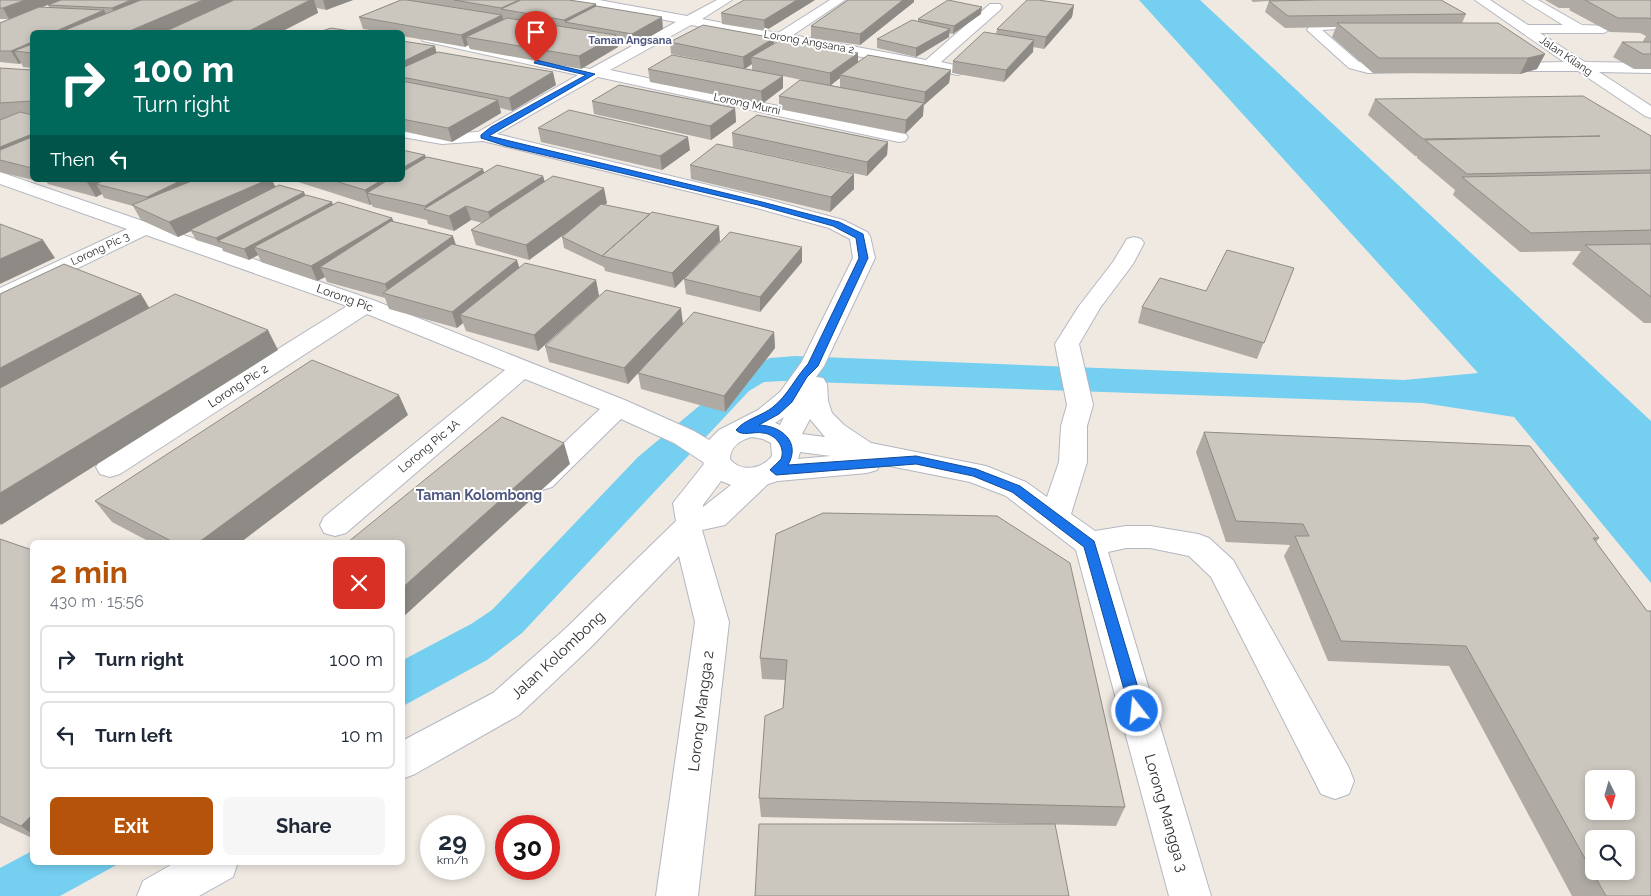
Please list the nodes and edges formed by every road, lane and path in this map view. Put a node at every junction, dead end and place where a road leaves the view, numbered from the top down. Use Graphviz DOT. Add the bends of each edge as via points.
graph roads {
  1 [pos="578,0"];
  2 [pos="726,0"];
  3 [pos="839,0"];
  4 [pos="1481,0"];
  5 [pos="1529,0"];
  6 [pos="995,7"];
  7 [pos="689,20"];
  8 [pos="1366,25"];
  9 [pos="1527,29"];
  10 [pos="1579,29"];
  11 [pos="1604,29"];
  12 [pos="416,36"];
  13 [pos="781,37"];
  14 [pos="1509,55"];
  15 [pos="930,64"];
  16 [pos="1524,67"];
  17 [pos="1583,67"];
  18 [pos="1651,68"];
  19 [pos="1421,69"];
  20 [pos="1485,69"];
  21 [pos="958,70"];
  22 [pos="594,73"];
  23 [pos="1651,113"];
  24 [pos="405,133"];
  25 [pos="483,136"];
  26 [pos="899,137"];
  27 [pos="0,178"];
  28 [pos="145,228"];
  29 [pos="1134,243"];
  30 [pos="0,297"];
  31 [pos="365,305"];
  32 [pos="523,368"];
  33 [pos="810,372"];
  34 [pos="618,407"];
  35 [pos="785,441"];
  36 [pos="726,447"];
  37 [pos="861,451"];
  38 [pos="916,460"];
  39 [pos="110,467"];
  40 [pos="767,474"];
  41 [pos="526,495"];
  42 [pos="1055,518"];
  43 [pos="689,524"];
  44 [pos="335,525"];
  45 [pos="1090,544"];
  46 [pos="405,759"];
  47 [pos="1335,781"];
  48 [pos="213,865"];
  49 [pos="158,896"];
  50 [pos="676,896"];
  51 [pos="1190,896"];
  1 -- 7 [label="street, Lorong Angsana 2"];
  2 -- 7 [label="street"];
  3 -- 13 [label="street"];
  4 -- 9 [label="street, Jalan Kilang"];
  5 -- 10 [label="street"];
  6 -- 15 [label="street"];
  7 -- 13 [label="street, Lorong Angsana 2"];
  7 -- 22 [label="street"];
  8 -- 19 [label="street" via="1327,24 1316,26 1314,30 1354,65"];
  9 -- 10 [label="street"];
  9 -- 17 [label="street, Jalan Kilang"];
  10 -- 11 [label="street"];
  12 -- 22 [label="street, Lorong Murni"];
  13 -- 15 [label="street, Lorong Angsana 2"];
  14 -- 16 [label="street"];
  15 -- 21 [label="street, Lorong Angsana 2"];
  16 -- 17 [label="street"];
  16 -- 20 [label="street"];
  17 -- 18 [label="street"];
  17 -- 23 [label="street, Jalan Kilang"];
  22 -- 25 [label="street"];
  22 -- 26 [label="street, Lorong Murni"];
  24 -- 25 [label="street" via="445,140"];
  25 -- 33 [label="street" via="759,203 836,224 860,236 864,258"];
  27 -- 28 [label="street, Lorong Pic"];
  28 -- 30 [label="street, Lorong Pic 3"];
  28 -- 31 [label="street, Lorong Pic"];
  29 -- 42 [label="street" via="1067,344 1080,404 1074,426 1073,462"];
  31 -- 32 [label="street, Lorong Pic"];
  31 -- 39 [label="street, Lorong Pic 2"];
  32 -- 34 [label="street, Lorong Pic"];
  32 -- 44 [label="street, Lorong Pic 1A"];
  33 -- 35 [label="street"];
  33 -- 36 [label="street" via="775,411"];
  33 -- 37 [label="street" via="816,408 828,424"];
  34 -- 36 [label="street, Lorong Pic" via="684,437"];
  34 -- 41 [label="street"];
  35 -- 36 [label="street" via="762,428"];
  35 -- 37 [label="street"];
  35 -- 40 [label="street" via="788,456 784,464"];
  36 -- 40 [label="street" via="730,474 740,477"];
  36 -- 43 [label="street" via="688,503"];
  37 -- 38 [label="street"];
  38 -- 40 [label="street"];
  38 -- 42 [label="street" via="976,473 1016,489"];
  40 -- 43 [label="street" via="714,517"];
  42 -- 45 [label="street"];
  43 -- 46 [label="street, Jalan Kolombong" via="577,639 506,704"];
  43 -- 50 [label="street, Lorong Mangga 2" via="712,622"];
  45 -- 47 [label="street" via="1126,537 1150,537 1198,546 1222,569"];
  45 -- 51 [label="street, Lorong Mangga 3"];
  48 -- 49 [label="street"];
}
